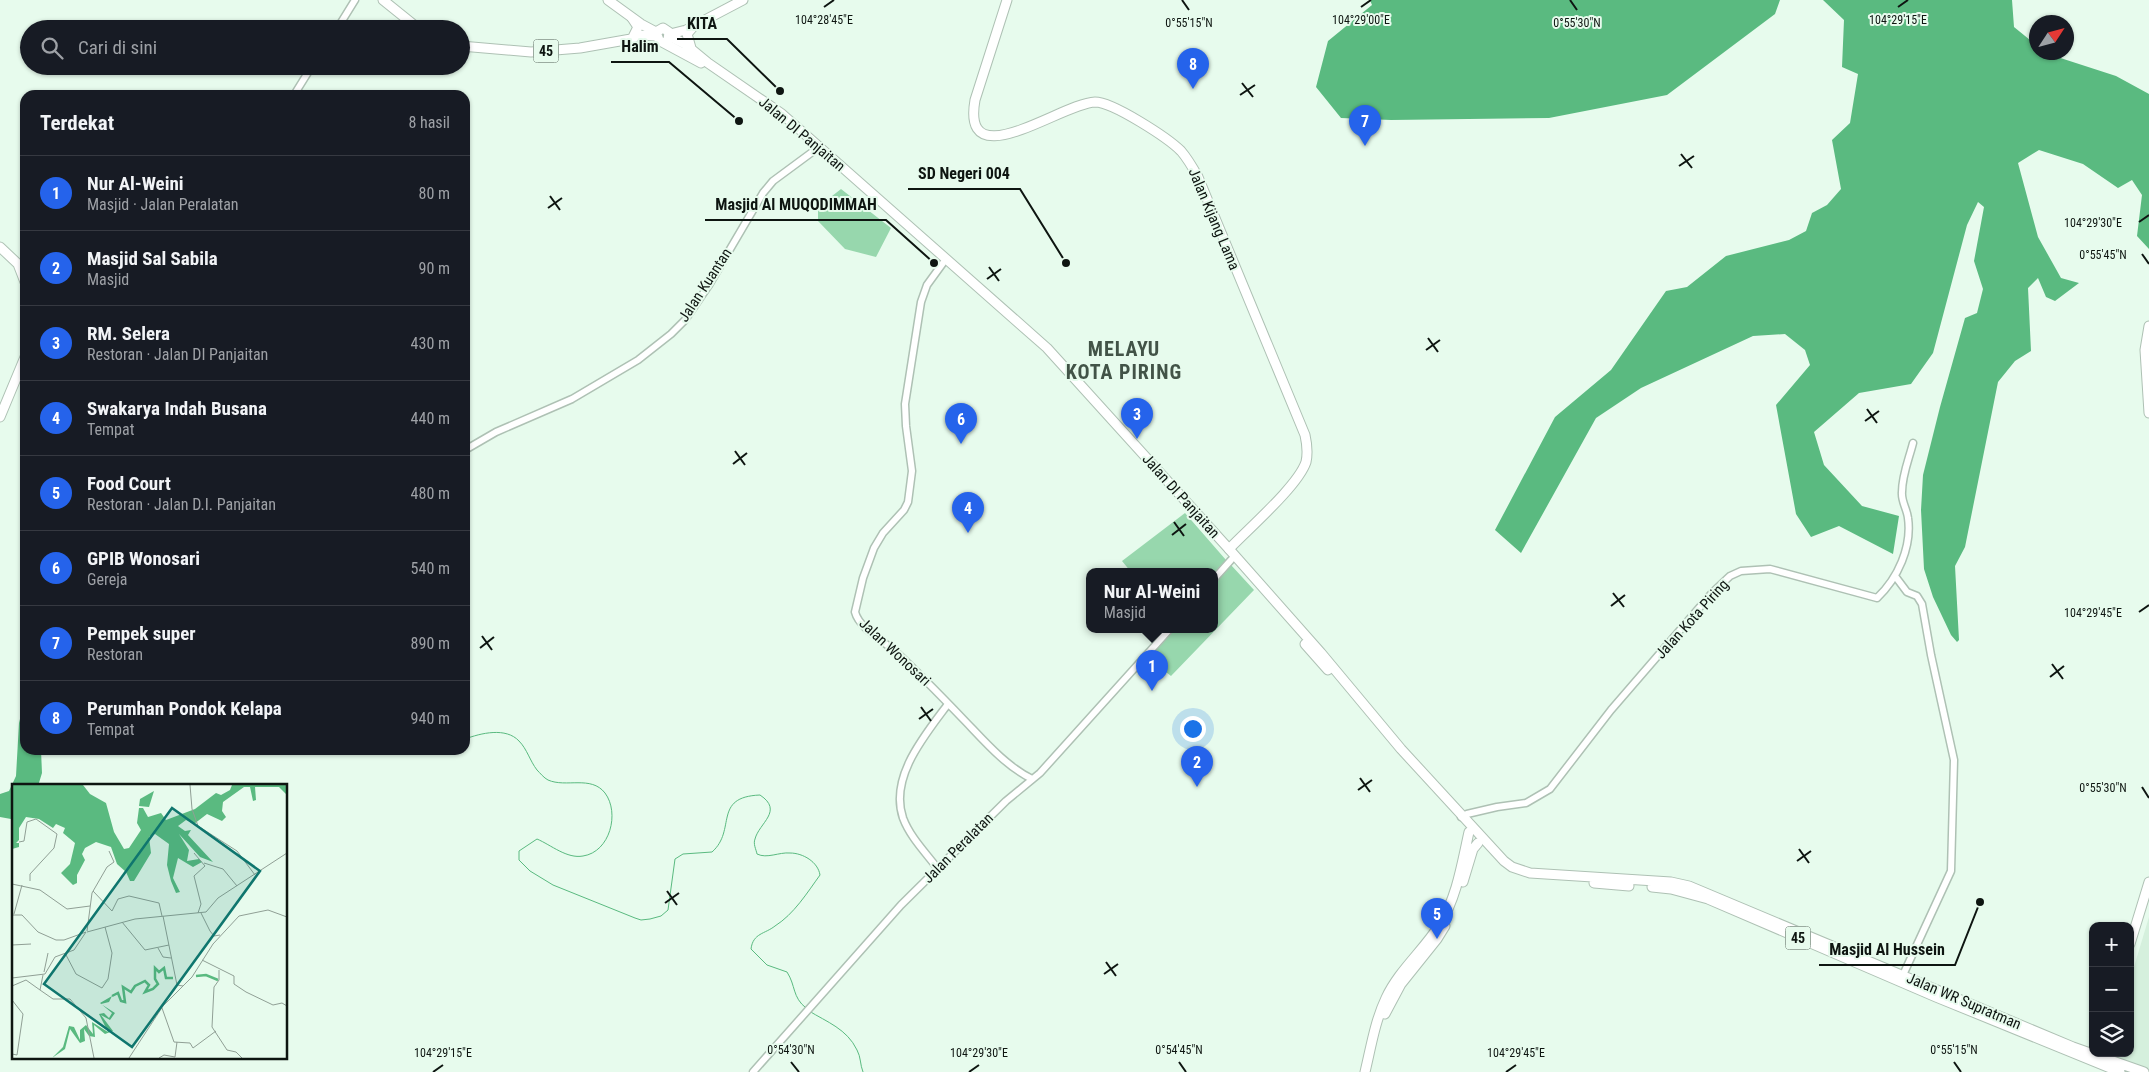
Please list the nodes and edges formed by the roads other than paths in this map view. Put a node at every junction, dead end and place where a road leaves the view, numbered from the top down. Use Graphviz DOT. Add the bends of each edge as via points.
graph roads {
  1 [pos="355,0"];
  2 [pos="383,0"];
  3 [pos="608,0"];
  4 [pos="743,0"];
  5 [pos="1007,0"];
  6 [pos="616,6"];
  7 [pos="720,12"];
  8 [pos="632,18"];
  9 [pos="343,20"];
  10 [pos="407,20"];
  11 [pos="641,24"];
  12 [pos="693,27"];
  13 [pos="663,35"];
  14 [pos="634,37"];
  15 [pos="647,41"];
  16 [pos="470,47"];
  17 [pos="695,56"];
  18 [pos="306,75"];
  19 [pos="297,90"];
  20 [pos="815,150"];
  21 [pos="0,247"];
  22 [pos="943,263"];
  23 [pos="20,269"];
  24 [pos="2149,326"];
  25 [pos="20,369"];
  26 [pos="2149,413"];
  27 [pos="0,417"];
  28 [pos="1107,417"];
  29 [pos="1913,443"];
  30 [pos="470,447"];
  31 [pos="1229,549"];
  32 [pos="1231,560"];
  33 [pos="1218,575"];
  34 [pos="1895,576"];
  35 [pos="1166,633"];
  36 [pos="1333,671"];
  37 [pos="948,704"];
  38 [pos="1032,779"];
  39 [pos="1462,817"];
  40 [pos="1475,837"];
  41 [pos="938,869"];
  42 [pos="2149,882"];
  43 [pos="1628,883"];
  44 [pos="2134,931"];
  45 [pos="1434,937"];
  46 [pos="1903,975"];
  47 [pos="1915,984"];
  48 [pos="2089,1051"];
  49 [pos="2105,1057"];
  50 [pos="752,1072"];
  51 [pos="1365,1072"];
  52 [pos="1371,1072"];
  53 [pos="2120,1072"];
  54 [pos="2144,1072"];
  1 -- 9 [label="street"];
  2 -- 10 [label="main road"];
  3 -- 6 [label="main road"];
  4 -- 7 [label="main road"];
  5 -- 31 [label="main road, Jalan Kijang Lama" via="975,100 973,120 979,131 985,136 999,136 1074,107 1096,102 1121,111 1180,150 1198,177 1305,435 1306,458 1301,471"];
  6 -- 8 [label="main road"];
  6 -- 13 [label="main road"];
  7 -- 12 [label="main road"];
  7 -- 13 [label="main road"];
  8 -- 11 [label="main road"];
  8 -- 14 [label="main road" via="638,28"];
  11 -- 13 [label="main road"];
  11 -- 14 [label="main road" via="641,30"];
  12 -- 13 [label="main road"];
  12 -- 17 [label="main road" via="686,36"];
  13 -- 14 [label="main road"];
  13 -- 15 [label="main road"];
  13 -- 17 [label="main road, Jalan DI Panjaitan" via="685,44"];
  14 -- 15 [label="main road"];
  14 -- 16 [label="main road, 45" via="580,48 531,52"];
  15 -- 17 [label="main road"];
  17 -- 20 [label="main road, Jalan DI Panjaitan" via="792,128"];
  17 -- 28 [label="main road, Jalan DI Panjaitan" via="782,114 1047,348"];
  18 -- 19 [label="street"];
  20 -- 22 [label="main road, Jalan DI Panjaitan"];
  20 -- 30 [label="street, Jalan Kuantan" via="763,192 709,285 671,334 638,360 572,399 496,432"];
  21 -- 23 [label="main road"];
  22 -- 28 [label="main road, Jalan DI Panjaitan" via="1044,354"];
  22 -- 37 [label="street, Jalan Wonosari" via="927,285 921,302 909,379 905,410 912,471 908,502 874,548 855,612 868,629 918,672"];
  24 -- 26 [label="main road" via="2145,350"];
  25 -- 27 [label="main road"];
  28 -- 31 [label="main road, Jalan DI Panjaitan"];
  28 -- 32 [label="main road, Jalan DI Panjaitan"];
  29 -- 34 [label="street, Jalan Kota Piring" via="1901,493 1908,516 1908,535 1903,561"];
  31 -- 36 [label="main road, Jalan DI Panjaitan"];
  32 -- 33 [label="street"];
  32 -- 36 [label="main road, Jalan DI Panjaitan"];
  34 -- 39 [label="street, Jalan Kota Piring" via="1876,599 1778,570 1747,570 1730,576 1612,709 1550,789 1526,803"];
  34 -- 46 [label="street" via="1922,604 1955,765 1952,871"];
  35 -- 38 [label="street, Jalan Peralatan" via="1040,774"];
  36 -- 39 [label="main road, Jalan DI Panjaitan"];
  36 -- 40 [label="main road, Jalan DI Panjaitan"];
  37 -- 38 [label="street, Jalan Wonosari" via="1003,759"];
  37 -- 41 [label="street" via="918,748 903,778 900,794 907,827"];
  38 -- 41 [label="street, Jalan Peralatan"];
  39 -- 40 [label="main road, Jalan DI Panjaitan"];
  40 -- 43 [label="main road, Jalan WR Supratman / 45" via="1514,875"];
  40 -- 45 [label="main road"];
  40 -- 45 [label="main road" via="1456,903"];
  41 -- 50 [label="street, Jalan Peralatan" via="816,998"];
  42 -- 44 [label="main road"];
  43 -- 46 [label="main road, Jalan WR Supratman / 45" via="1671,882 1689,886"];
  43 -- 47 [label="main road, Jalan WR Supratman / 45" via="1697,895"];
  45 -- 51 [label="main road" via="1395,980 1386,997"];
  45 -- 52 [label="main road" via="1401,984 1385,1014"];
  46 -- 47 [label="main road, Jalan WR Supratman / 45"];
  47 -- 48 [label="main road, Jalan WR Supratman / 45"];
  47 -- 53 [label="main road, Jalan WR Supratman / 45"];
  49 -- 54 [label="main road, Jalan WR Supratman / 45"];
}
